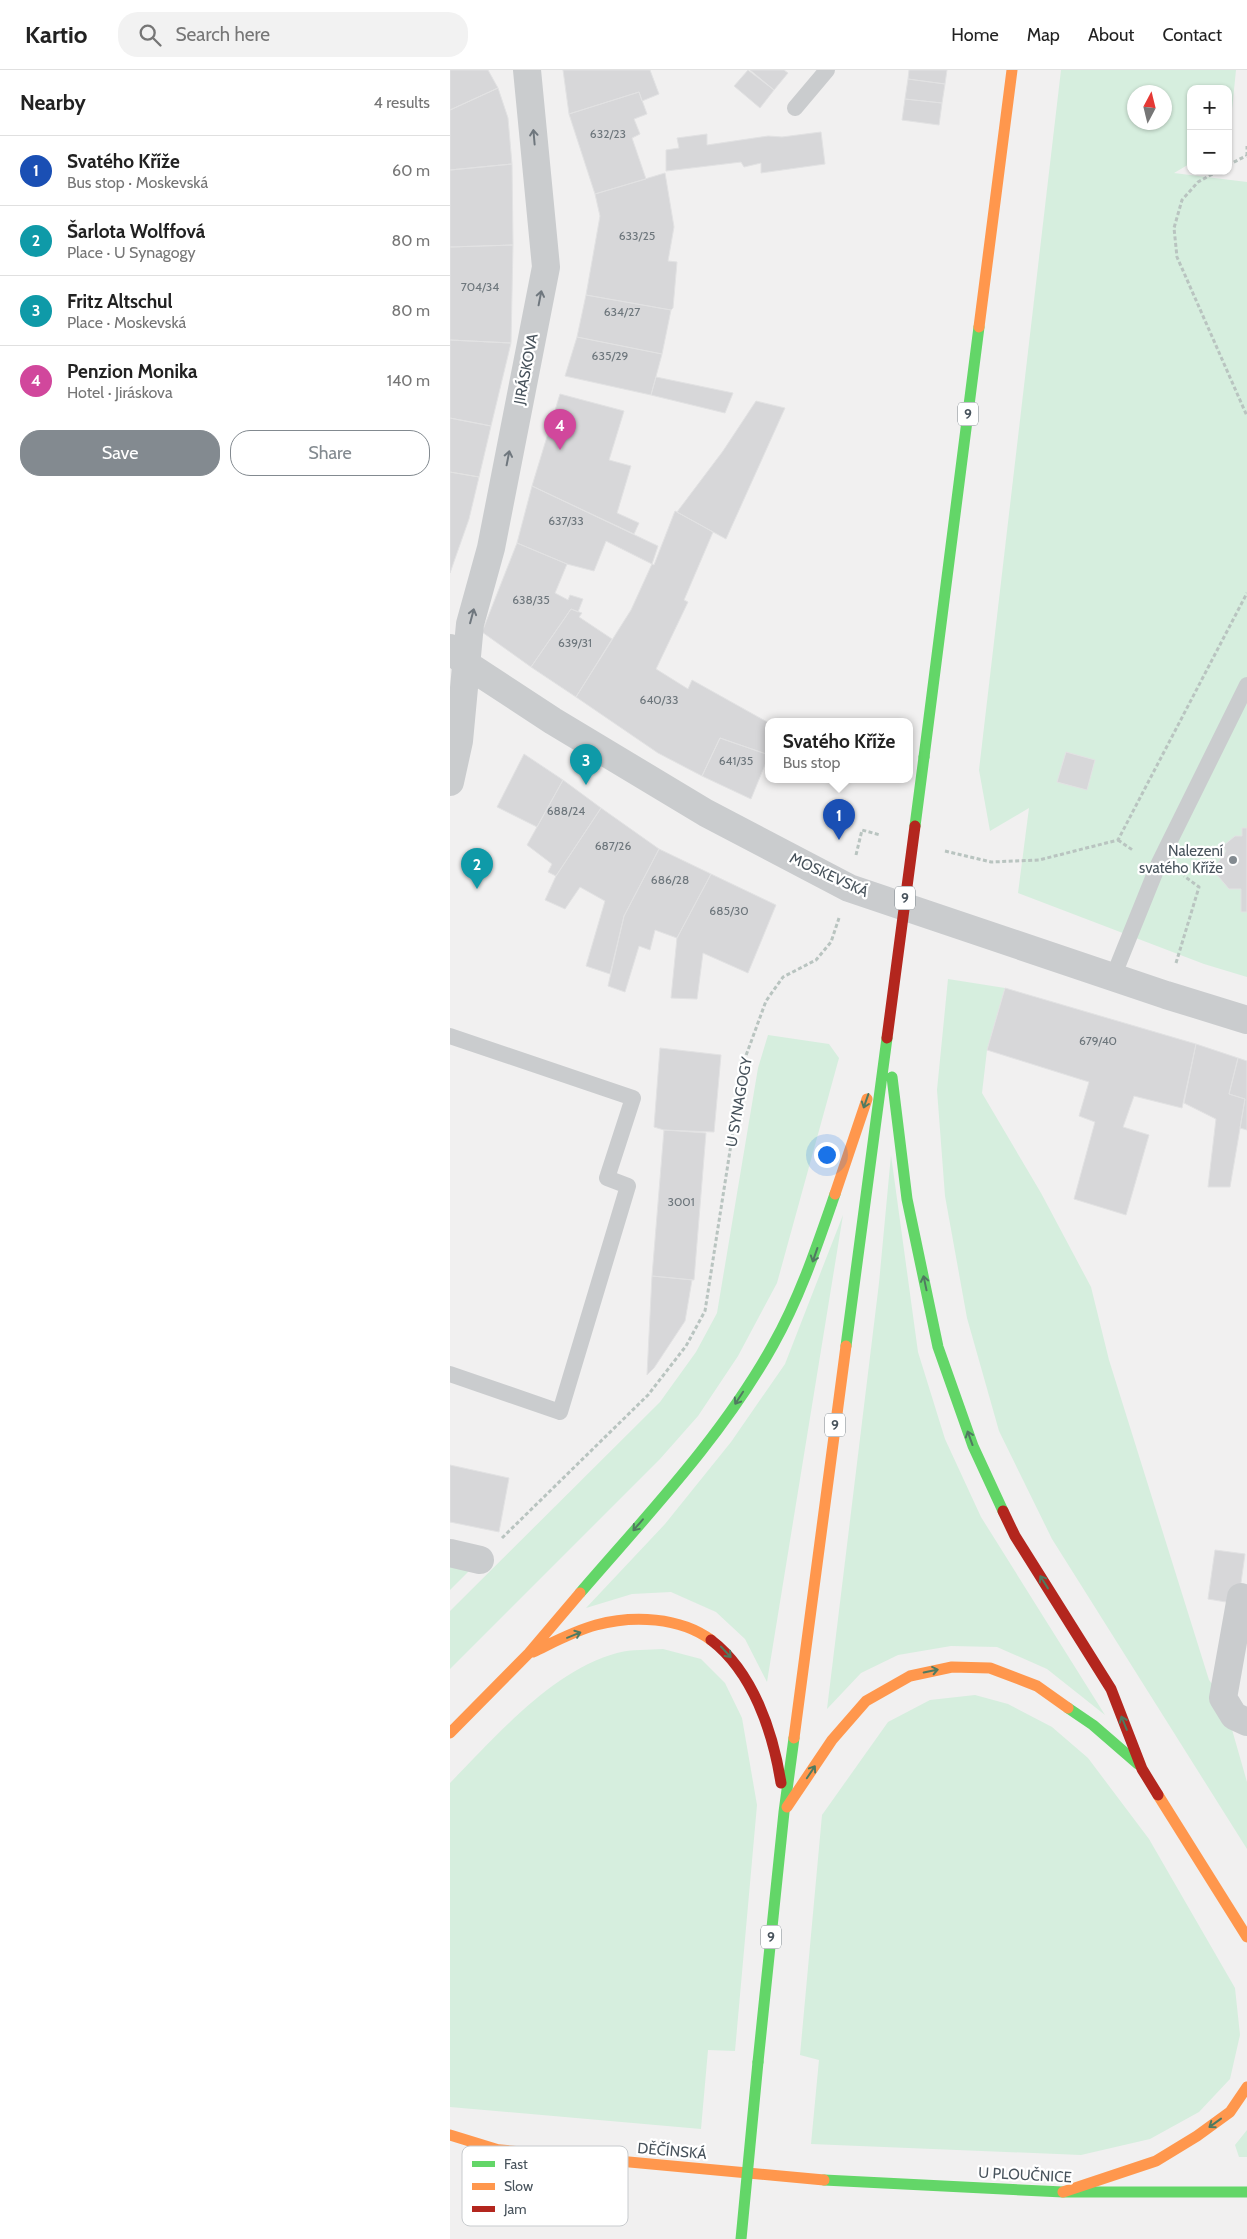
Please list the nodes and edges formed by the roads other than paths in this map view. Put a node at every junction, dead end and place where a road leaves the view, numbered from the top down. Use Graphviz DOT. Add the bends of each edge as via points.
graph roads {
  1 [pos="527,70"];
  2 [pos="827,70"];
  3 [pos="1012,70"];
  4 [pos="795,108"];
  5 [pos="458,656"];
  6 [pos="1247,685"];
  7 [pos="450,782"];
  8 [pos="1113,977"];
  9 [pos="1247,1020"];
  10 [pos="450,1036"];
  11 [pos="887,1038"];
  12 [pos="450,1374"];
  13 [pos="450,1553"];
  14 [pos="480,1560"];
  15 [pos="1241,1597"];
  16 [pos="529,1653"];
  17 [pos="1247,1722"];
  18 [pos="450,1733"];
  19 [pos="1142,1769"];
  20 [pos="784,1812"];
  21 [pos="1247,1937"];
  22 [pos="1247,2087"];
  23 [pos="450,2135"];
  24 [pos="486,2146"];
  25 [pos="628,2163"];
  26 [pos="801,2179"];
  27 [pos="1063,2192"];
  28 [pos="1247,2192"];
  29 [pos="741,2239"];
  5 -- 1 [label="street, JIRÁSKOVA, one-way" via="491,548 546,267"];
  2 -- 4 [label="lane"];
  3 -- 11 [label="main road, 9, bridge"];
  5 -- 7 [label="street" via="459,741"];
  5 -- 8 [label="street, MOSKEVSKÁ" via="553,721 706,813 849,888"];
  6 -- 8 [label="lane" via="1159,863"];
  8 -- 9 [label="street, MOSKEVSKÁ"];
  10 -- 12 [label="lane" via="634,1098 607,1178 628,1186 560,1412"];
  11 -- 16 [label="main road, one-way" via="810,1267 773,1345 715,1435"];
  19 -- 11 [label="main road, one-way" via="1111,1689 1015,1536 973,1446 938,1347 907,1198"];
  11 -- 20 [label="main road, 9"];
  13 -- 14 [label="street"];
  15 -- 17 [label="street" via="1222,1698 1234,1716"];
  16 -- 18 [label="main road"];
  16 -- 20 [label="main road, one-way" via="602,1624 633,1620 683,1625 716,1642 746,1678 759,1704 780,1775"];
  20 -- 19 [label="main road, one-way" via="832,1740 866,1701 910,1676 952,1667 990,1668 1037,1686 1093,1725"];
  19 -- 21 [label="main road"];
  20 -- 29 [label="main road, 9, bridge"];
  22 -- 27 [label="main road, one-way" via="1230,2112 1156,2160"];
  23 -- 24 [label="main road"];
  25 -- 26 [label="main road, DĚČÍNSKÁ"];
  26 -- 27 [label="main road, U PLOUČNICE"];
  27 -- 28 [label="main road, U PLOUČNICE"];
}
